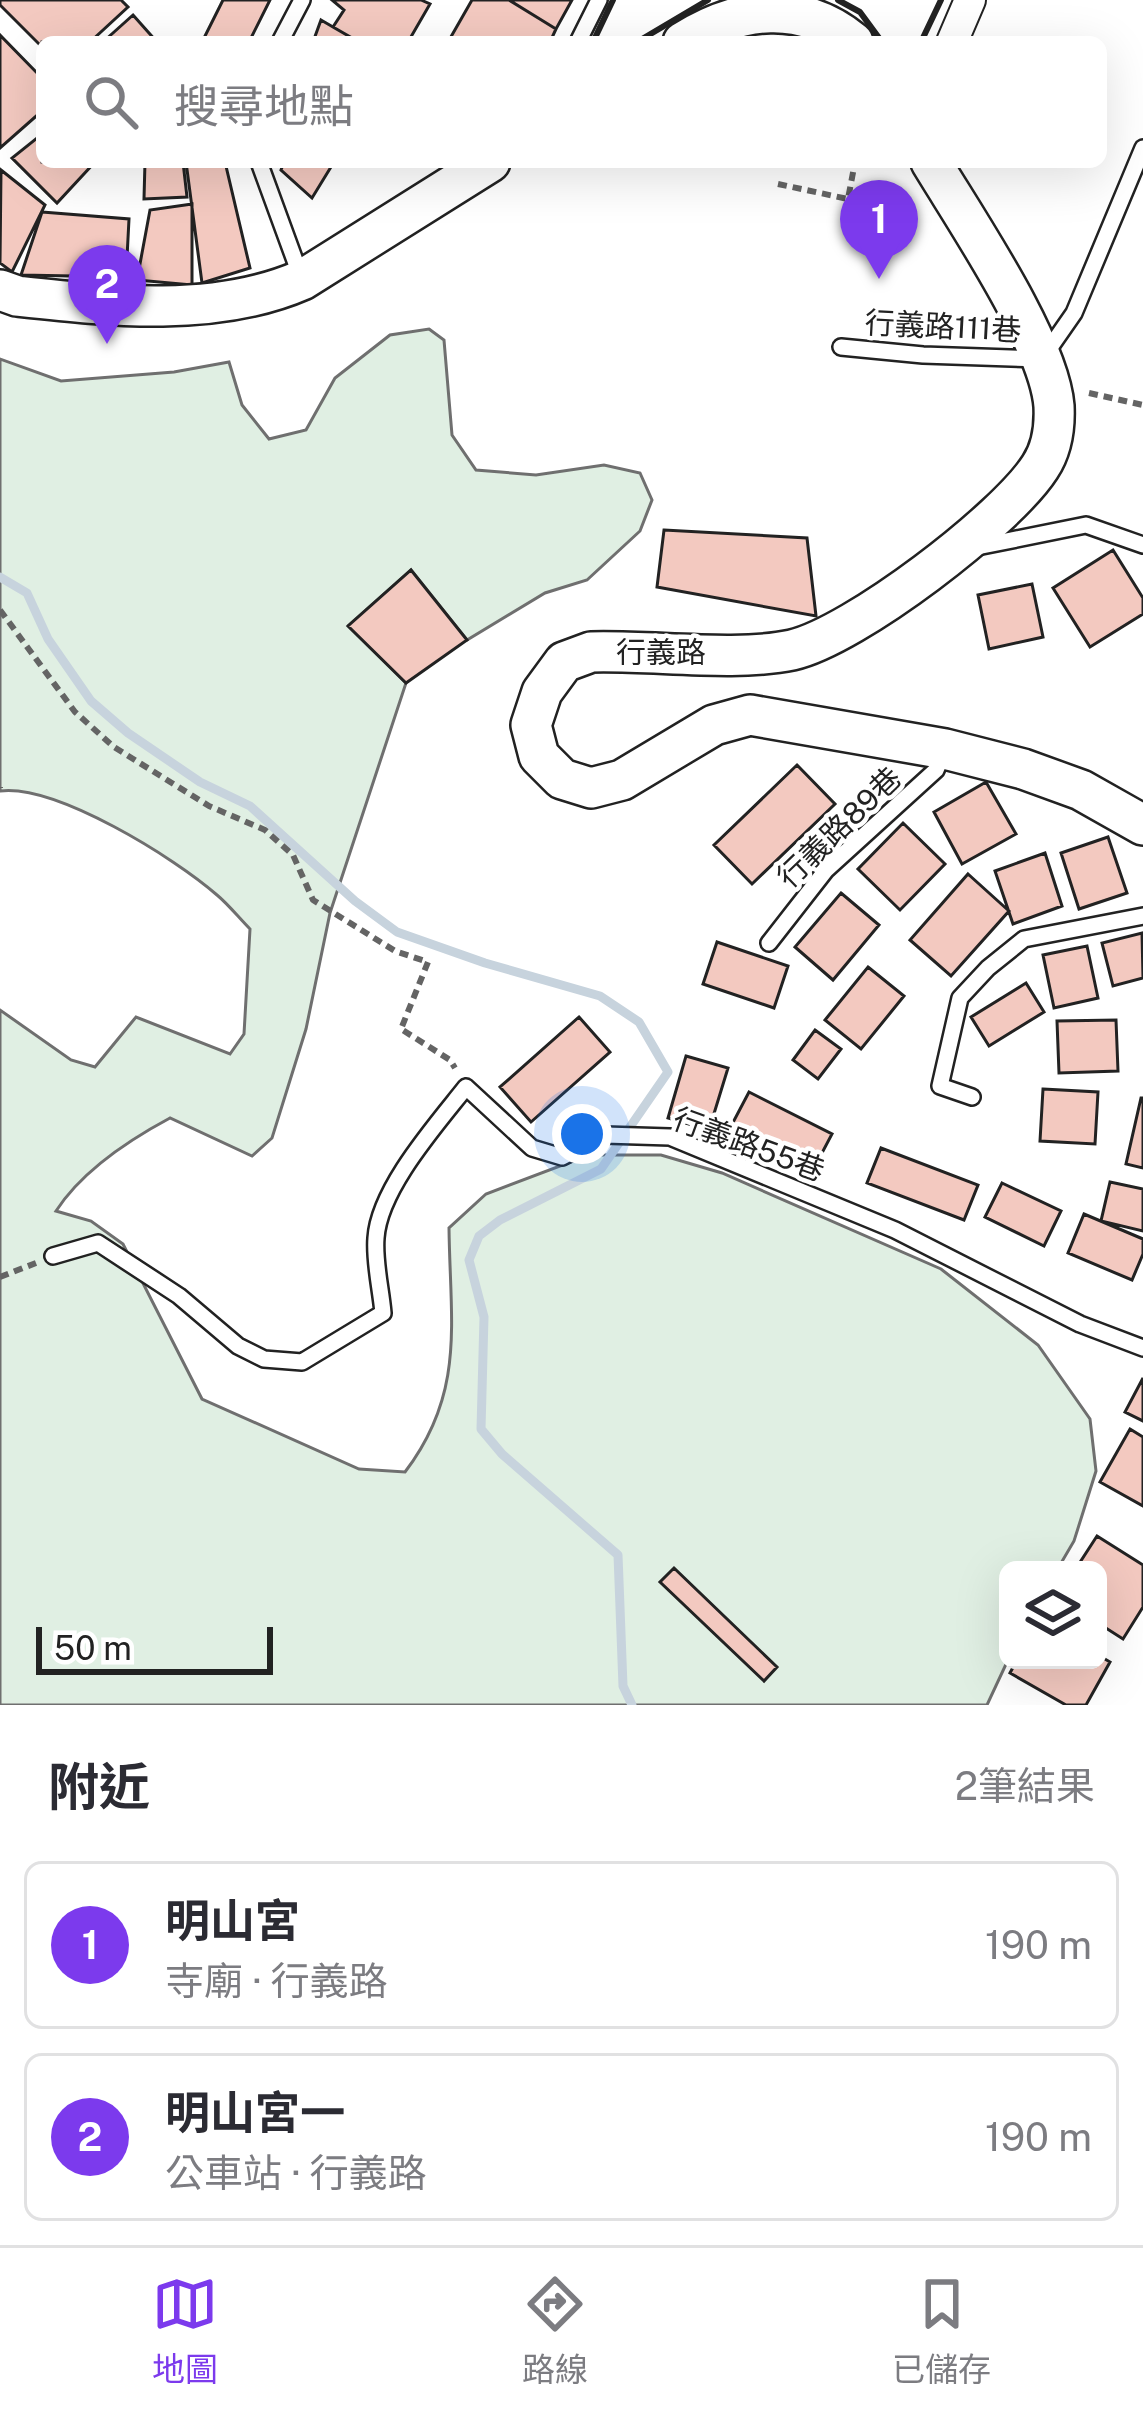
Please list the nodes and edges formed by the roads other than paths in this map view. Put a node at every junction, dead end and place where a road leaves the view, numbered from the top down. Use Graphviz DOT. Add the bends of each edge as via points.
graph roads {
  1 [pos="302,0"];
  2 [pos="599,0"];
  3 [pos="970,0"];
  4 [pos="283,36"];
  5 [pos="581,36"];
  6 [pos="693,36"];
  7 [pos="848,36"];
  8 [pos="955,36"];
  9 [pos="1143,148"];
  10 [pos="262,168"];
  11 [pos="480,168"];
  12 [pos="935,168"];
  13 [pos="302,280"];
  14 [pos="0,290"];
  15 [pos="841,347"];
  16 [pos="1042,358"];
  17 [pos="1143,545"];
  18 [pos="957,552"];
  19 [pos="945,748"];
  20 [pos="1143,825"];
  21 [pos="1143,916"];
  22 [pos="769,943"];
  23 [pos="972,1097"];
  24 [pos="52,1256"];
  25 [pos="1143,1348"];
  1 -- 4 [label="lane"];
  2 -- 5 [label="lane"];
  3 -- 8 [label="street"];
  6 -- 7 [label="street" via="769,1 805,8"];
  9 -- 16 [label="lane" via="1074,313"];
  10 -- 13 [label="lane"];
  11 -- 13 [label="street"];
  12 -- 16 [label="street, 行義路"];
  13 -- 14 [label="street" via="273,292 134,309"];
  15 -- 16 [label="lane, 行義路111巷"];
  16 -- 18 [label="street, 行義路" via="1054,434 1042,465"];
  17 -- 18 [label="lane" via="1086,525"];
  18 -- 19 [label="street, 行義路" via="794,650 591,652 564,662 531,725 539,756 562,779 591,788 750,715"];
  19 -- 20 [label="street, 行義路" via="1082,790"];
  19 -- 22 [label="lane, 行義路89巷" via="936,770 826,870"];
  21 -- 23 [label="lane" via="1024,939 988,968 960,998 940,1086"];
  24 -- 25 [label="lane, 行義路55巷" via="98,1244 238,1346 302,1363 383,1312 376,1235 416,1149 466,1087 532,1148 562,1157 605,1135 670,1137 895,1230"];
}
